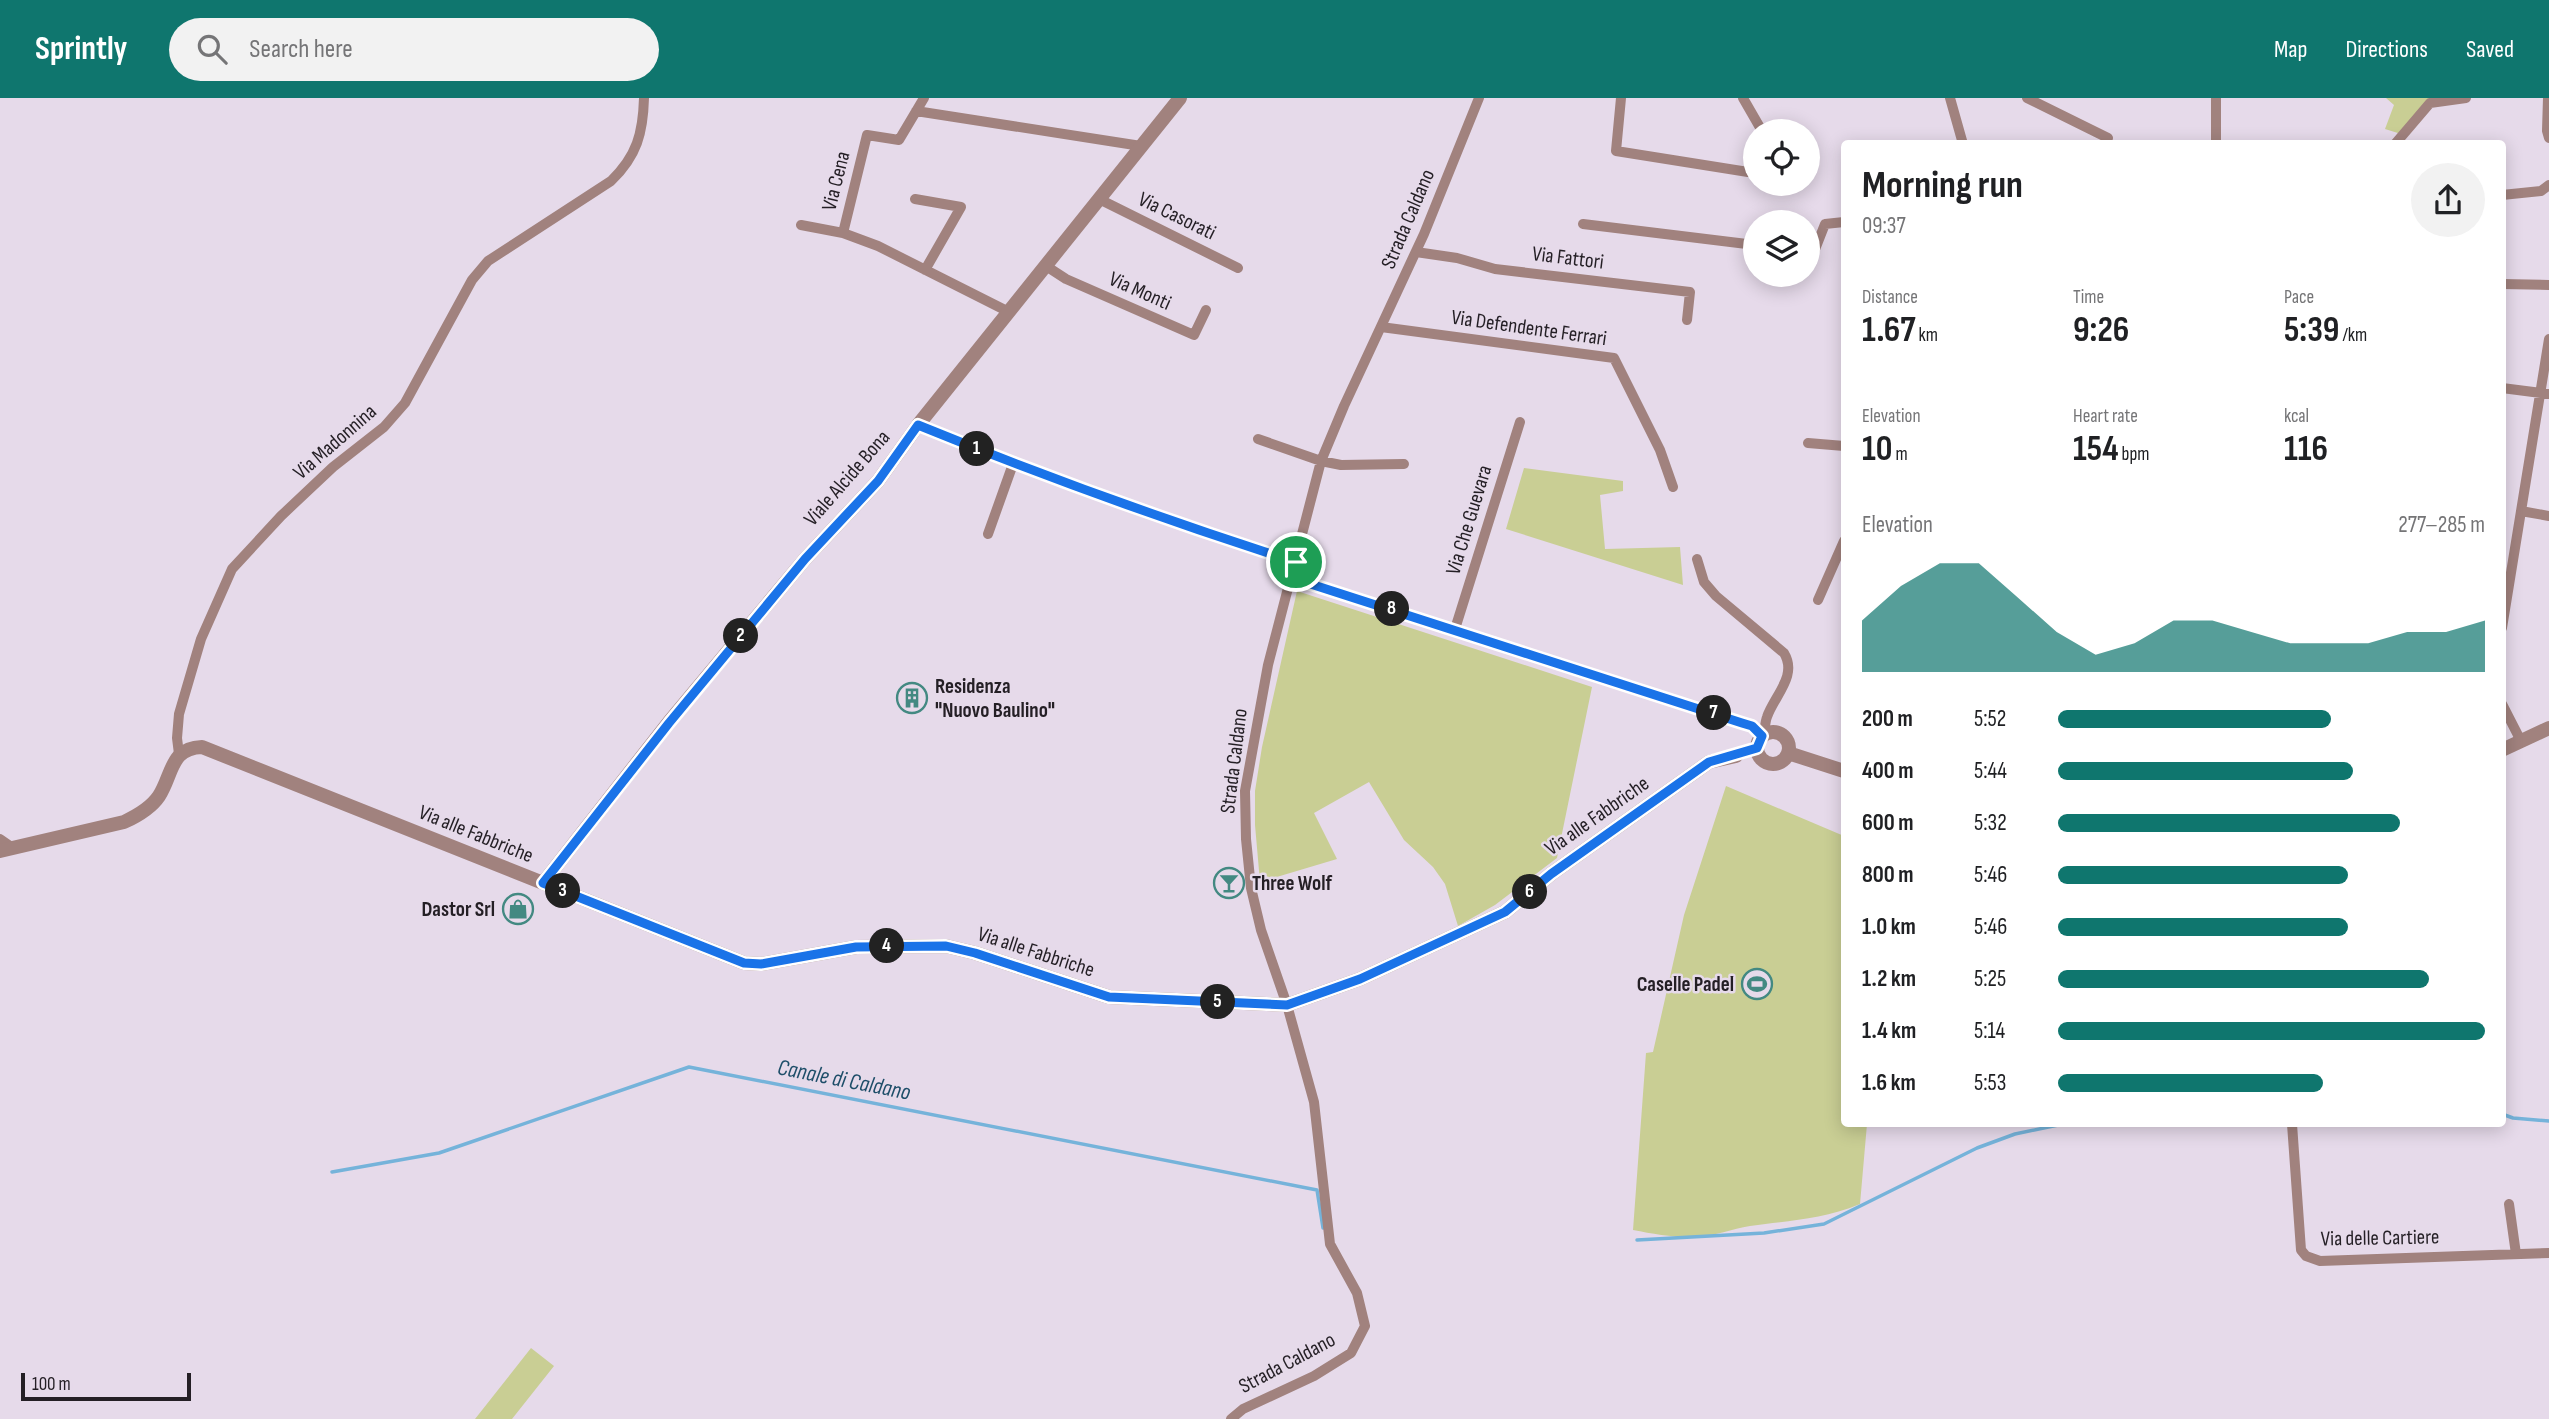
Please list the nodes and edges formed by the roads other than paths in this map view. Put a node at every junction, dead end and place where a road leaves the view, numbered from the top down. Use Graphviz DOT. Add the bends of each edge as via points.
graph roads {
  1 [pos="643,98"];
  2 [pos="924,98"];
  3 [pos="1180,98"];
  4 [pos="1479,98"];
  5 [pos="1621,98"];
  6 [pos="1743,98"];
  7 [pos="1950,98"];
  8 [pos="2027,98"];
  9 [pos="2216,98"];
  10 [pos="2466,98"];
  11 [pos="2548,98"];
  12 [pos="2446,99"];
  13 [pos="916,111"];
  14 [pos="1755,119"];
  15 [pos="2108,138"];
  16 [pos="2549,138"];
  17 [pos="1962,140"];
  18 [pos="2216,140"];
  19 [pos="2398,140"];
  20 [pos="1141,146"];
  21 [pos="1743,171"];
  22 [pos="2549,185"];
  23 [pos="2506,195"];
  24 [pos="1099,198"];
  25 [pos="915,199"];
  26 [pos="1841,222"];
  27 [pos="1583,224"];
  28 [pos="801,225"];
  29 [pos="843,233"];
  30 [pos="1820,236"];
  31 [pos="1743,244"];
  32 [pos="1416,252"];
  33 [pos="1046,266"];
  34 [pos="1238,268"];
  35 [pos="925,270"];
  36 [pos="2506,284"];
  37 [pos="2549,285"];
  38 [pos="1206,310"];
  39 [pos="1009,312"];
  40 [pos="1687,320"];
  41 [pos="1381,327"];
  42 [pos="2549,339"];
  43 [pos="2506,388"];
  44 [pos="2545,393"];
  45 [pos="1520,422"];
  46 [pos="918,425"];
  47 [pos="1258,439"];
  48 [pos="1808,443"];
  49 [pos="1841,446"];
  50 [pos="1321,461"];
  51 [pos="1013,464"];
  52 [pos="1404,464"];
  53 [pos="1672,487"];
  54 [pos="2521,511"];
  55 [pos="2549,516"];
  56 [pos="988,534"];
  57 [pos="1841,548"];
  58 [pos="1697,559"];
  59 [pos="1296,562"];
  60 [pos="1292,578"];
  61 [pos="1818,600"];
  62 [pos="2506,603"];
  63 [pos="1455,629"];
  64 [pos="2506,713"];
  65 [pos="2549,728"];
  66 [pos="1761,740"];
  67 [pos="2521,741"];
  68 [pos="2506,748"];
  69 [pos="1787,753"];
  70 [pos="179,754"];
  71 [pos="1736,756"];
  72 [pos="1841,770"];
  73 [pos="0,839"];
  74 [pos="7,849"];
  75 [pos="543,883"];
  76 [pos="1287,1005"];
  77 [pos="2292,1127"];
  78 [pos="2510,1204"];
  79 [pos="2549,1253"];
  80 [pos="2515,1254"];
  81 [pos="1231,1419"];
  1 -- 70 [label="street, Via Madonnina" via="643,120 626,166 611,181 488,261 472,280 405,403 384,427 281,516 232,569 201,639 179,715"];
  2 -- 13 [label="street, Via Cena"];
  3 -- 20 [label="street, Viale Alcide Bona"];
  4 -- 32 [label="street, Strada Caldano"];
  5 -- 21 [label="street" via="1616,150"];
  6 -- 14 [label="street"];
  7 -- 17 [label="street"];
  8 -- 15 [label="street"];
  9 -- 18 [label="street"];
  10 -- 12 [label="street"];
  11 -- 16 [label="street"];
  12 -- 19 [label="street" via="2430,103"];
  13 -- 20 [label="street"];
  13 -- 29 [label="street, Via Cena" via="899,140 867,135"];
  20 -- 24 [label="street, Viale Alcide Bona"];
  22 -- 23 [label="street" via="2542,191"];
  24 -- 33 [label="street, Viale Alcide Bona"];
  24 -- 34 [label="street, Via Casorati"];
  25 -- 35 [label="street" via="961,207"];
  26 -- 30 [label="street" via="1825,223"];
  27 -- 31 [label="street"];
  28 -- 29 [label="street, Via Cena"];
  29 -- 35 [label="street, Via Cena"];
  32 -- 40 [label="street, Via Fattori" via="1495,269 1690,292"];
  32 -- 41 [label="street, Strada Caldano"];
  33 -- 38 [label="street, Via Monti" via="1194,335"];
  33 -- 39 [label="street, Viale Alcide Bona"];
  35 -- 39 [label="street, Via Cena"];
  36 -- 37 [label="street"];
  39 -- 46 [label="street, Viale Alcide Bona"];
  41 -- 50 [label="street, Strada Caldano"];
  41 -- 53 [label="street, Via Defendente Ferrari" via="1614,358 1660,450"];
  42 -- 44 [label="street"];
  43 -- 44 [label="street"];
  44 -- 54 [label="street"];
  45 -- 63 [label="street, Via Che Guevara"];
  46 -- 51 [label="street"];
  46 -- 75 [label="street, Viale Alcide Bona" via="878,481 805,559 677,712"];
  47 -- 50 [label="street"];
  48 -- 49 [label="street"];
  50 -- 52 [label="street"];
  50 -- 59 [label="street, Strada Caldano"];
  51 -- 56 [label="street"];
  51 -- 59 [label="street"];
  54 -- 55 [label="street"];
  54 -- 62 [label="street"];
  57 -- 61 [label="street"];
  58 -- 66 [label="street" via="1704,582 1716,596 1788,660 1786,681 1766,718"];
  59 -- 60 [label="street, Strada Caldano"];
  60 -- 63 [label="street"];
  60 -- 76 [label="street, Strada Caldano" via="1268,665 1245,791 1251,888"];
  63 -- 66 [label="street" via="1752,726"];
  64 -- 67 [label="street"];
  65 -- 67 [label="street"];
  66 -- 69 [label="street" via="1771,732 1783,736"];
  66 -- 69 [label="street" via="1759,756 1770,764 1778,763"];
  66 -- 71 [label="street"];
  67 -- 68 [label="street"];
  69 -- 72 [label="street"];
  70 -- 74 [label="street" via="158,798 137,816"];
  70 -- 75 [label="street, Via alle Fabbriche" via="202,747"];
  71 -- 76 [label="street, Via alle Fabbriche" via="1709,762 1505,912 1360,979"];
  73 -- 74 [label="street"];
  75 -- 76 [label="street, Via alle Fabbriche" via="744,963 856,947 946,946 1109,997"];
  76 -- 81 [label="street, Strada Caldano" via="1314,1102 1331,1244 1357,1293 1365,1326 1351,1353"];
  77 -- 80 [label="street, Via delle Cartiere" via="2301,1250 2306,1256 2319,1261"];
  78 -- 80 [label="street"];
  79 -- 80 [label="street, Via delle Cartiere"];
}
